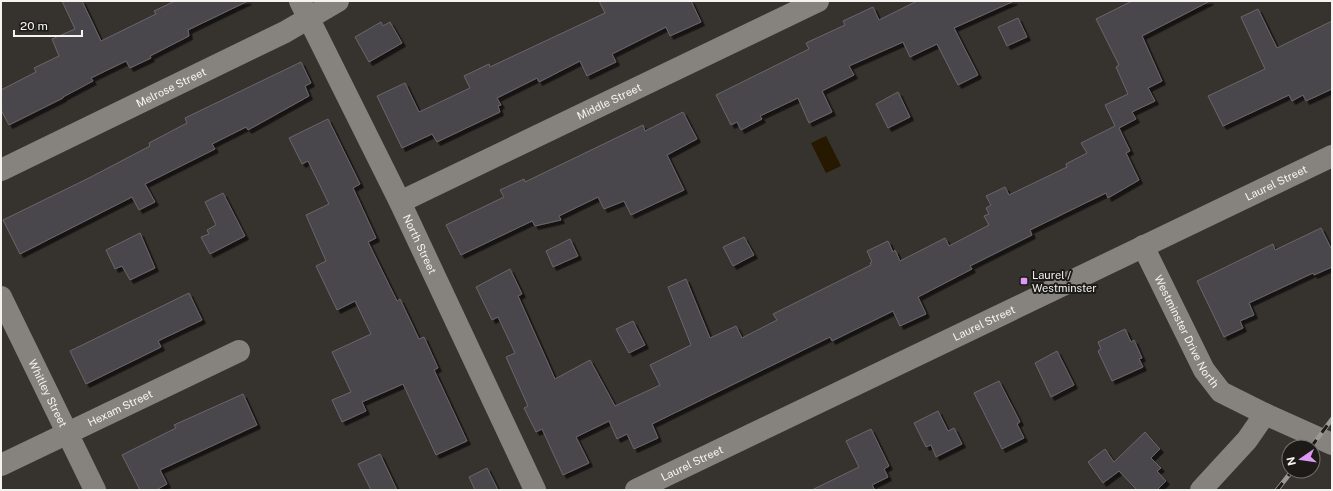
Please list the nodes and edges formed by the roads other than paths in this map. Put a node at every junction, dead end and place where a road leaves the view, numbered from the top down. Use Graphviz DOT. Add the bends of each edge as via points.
graph roads {
  1 [pos="338,1"];
  2 [pos="818,1"];
  3 [pos="304,9"];
  4 [pos="1332,156"];
  5 [pos="1,170"];
  6 [pos="400,202"];
  7 [pos="1143,246"];
  8 [pos="1,297"];
  9 [pos="239,351"];
  10 [pos="1266,414"];
  11 [pos="68,432"];
  12 [pos="1332,444"];
  13 [pos="1,465"];
  14 [pos="95,490"];
  15 [pos="535,490"];
  16 [pos="636,490"];
  17 [pos="1201,490"];
  1 -- 3 [label="street, Melrose Street"];
  2 -- 6 [label="street, Middle Street"];
  3 -- 5 [label="street, Melrose Street" via="285,32"];
  3 -- 6 [label="street, North Street"];
  4 -- 7 [label="street, Laurel Street"];
  6 -- 15 [label="street, North Street"];
  7 -- 10 [label="street, Westminster Drive North" via="1204,370 1221,392"];
  7 -- 16 [label="street, Laurel Street"];
  8 -- 11 [label="street, Whitley Street"];
  9 -- 11 [label="street, Hexam Street"];
  10 -- 12 [label="street, Westminster Drive North"];
  10 -- 17 [label="street" via="1247,440"];
  11 -- 13 [label="street, Hexam Street"];
  11 -- 14 [label="street, Whitley Street"];
}
